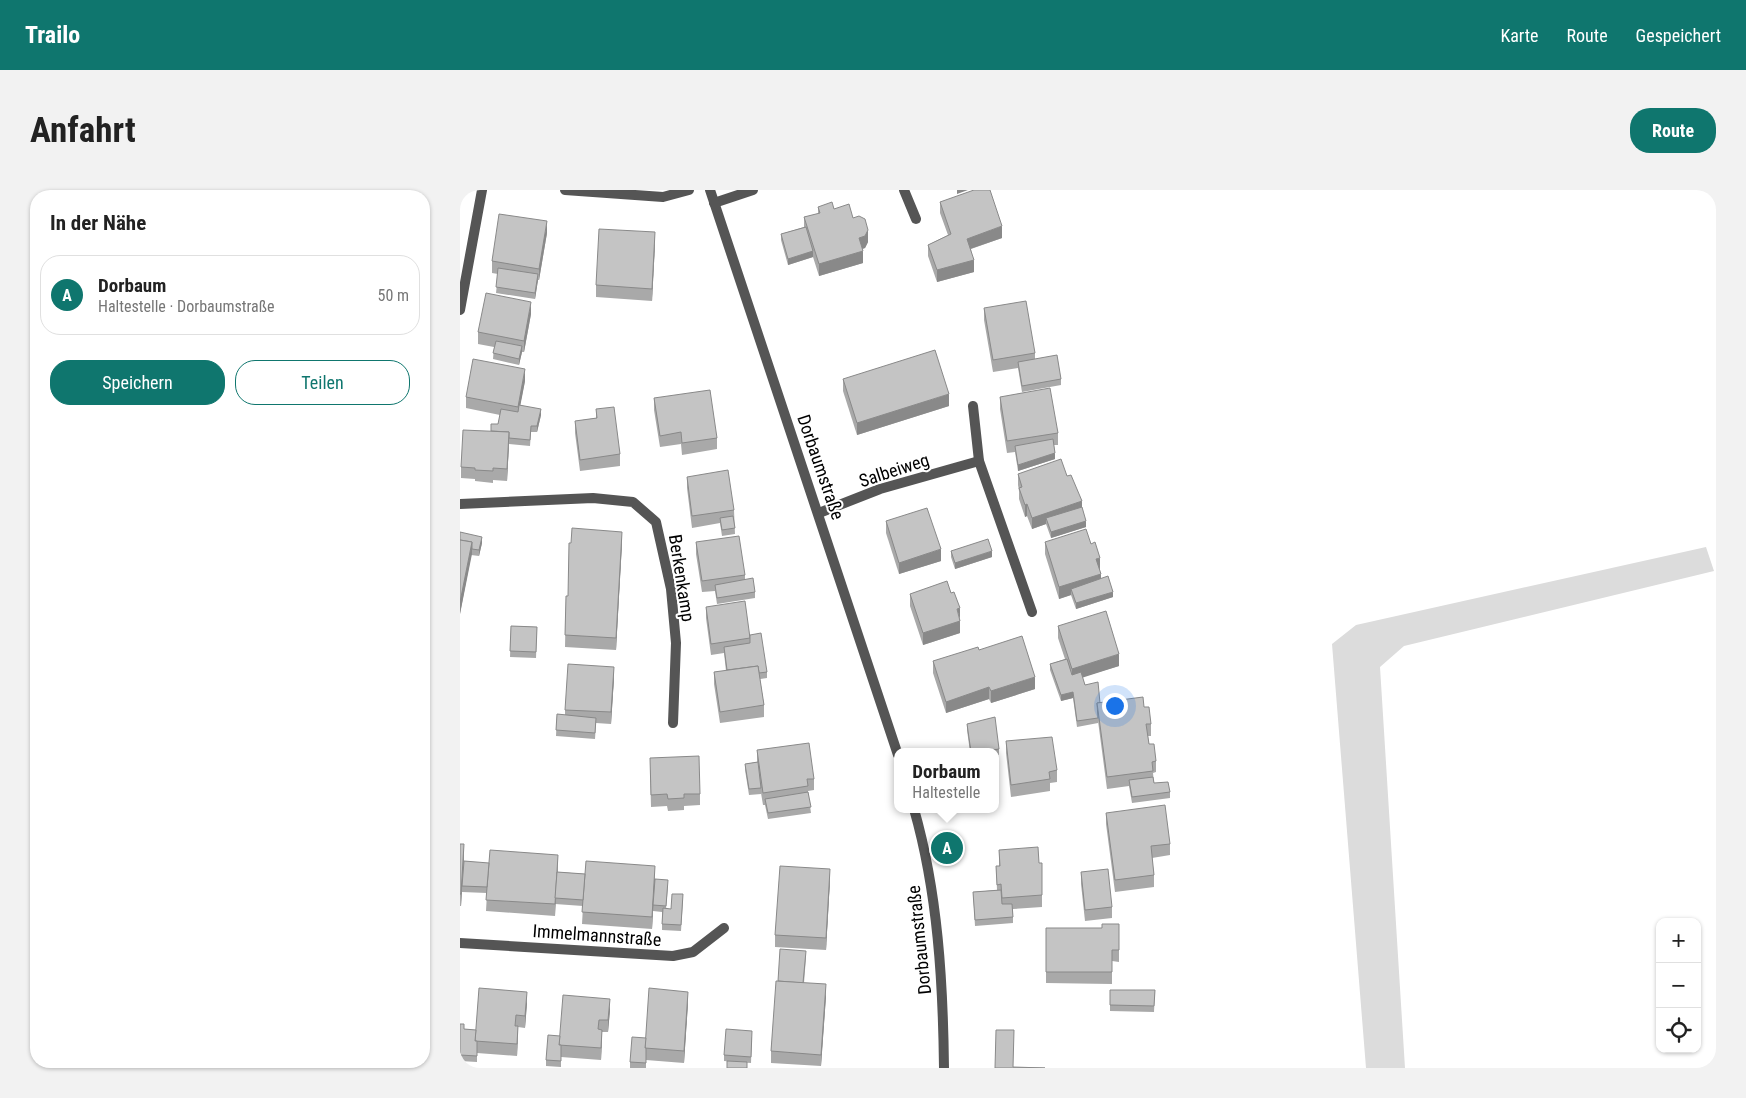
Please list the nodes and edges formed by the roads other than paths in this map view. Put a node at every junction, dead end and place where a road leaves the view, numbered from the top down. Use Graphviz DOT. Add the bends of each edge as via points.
graph roads {
  1 [pos="482,190"];
  2 [pos="565,190"];
  3 [pos="689,190"];
  4 [pos="710,190"];
  5 [pos="753,190"];
  6 [pos="904,190"];
  7 [pos="714,202"];
  8 [pos="916,219"];
  9 [pos="460,310"];
  10 [pos="973,406"];
  11 [pos="979,461"];
  12 [pos="460,504"];
  13 [pos="819,513"];
  14 [pos="1032,612"];
  15 [pos="673,723"];
  16 [pos="896,748"];
  17 [pos="915,813"];
  18 [pos="724,928"];
  19 [pos="460,943"];
  20 [pos="944,1068"];
  1 -- 9 [label="street"];
  2 -- 3 [label="street" via="663,197"];
  4 -- 7 [label="street, Dorbaumstraße"];
  5 -- 7 [label="street"];
  6 -- 8 [label="street"];
  7 -- 13 [label="street, Dorbaumstraße"];
  10 -- 11 [label="street"];
  11 -- 13 [label="street, Salbeiweg" via="880,489"];
  11 -- 14 [label="street"];
  12 -- 15 [label="street, Berkenkamp" via="593,498 633,502 656,522 671,589 676,643"];
  13 -- 16 [label="street, Dorbaumstraße"];
  17 -- 20 [label="street, Dorbaumstraße" via="934,905 944,1020"];
  18 -- 19 [label="street, Immelmannstraße" via="693,952 673,956"];
}
